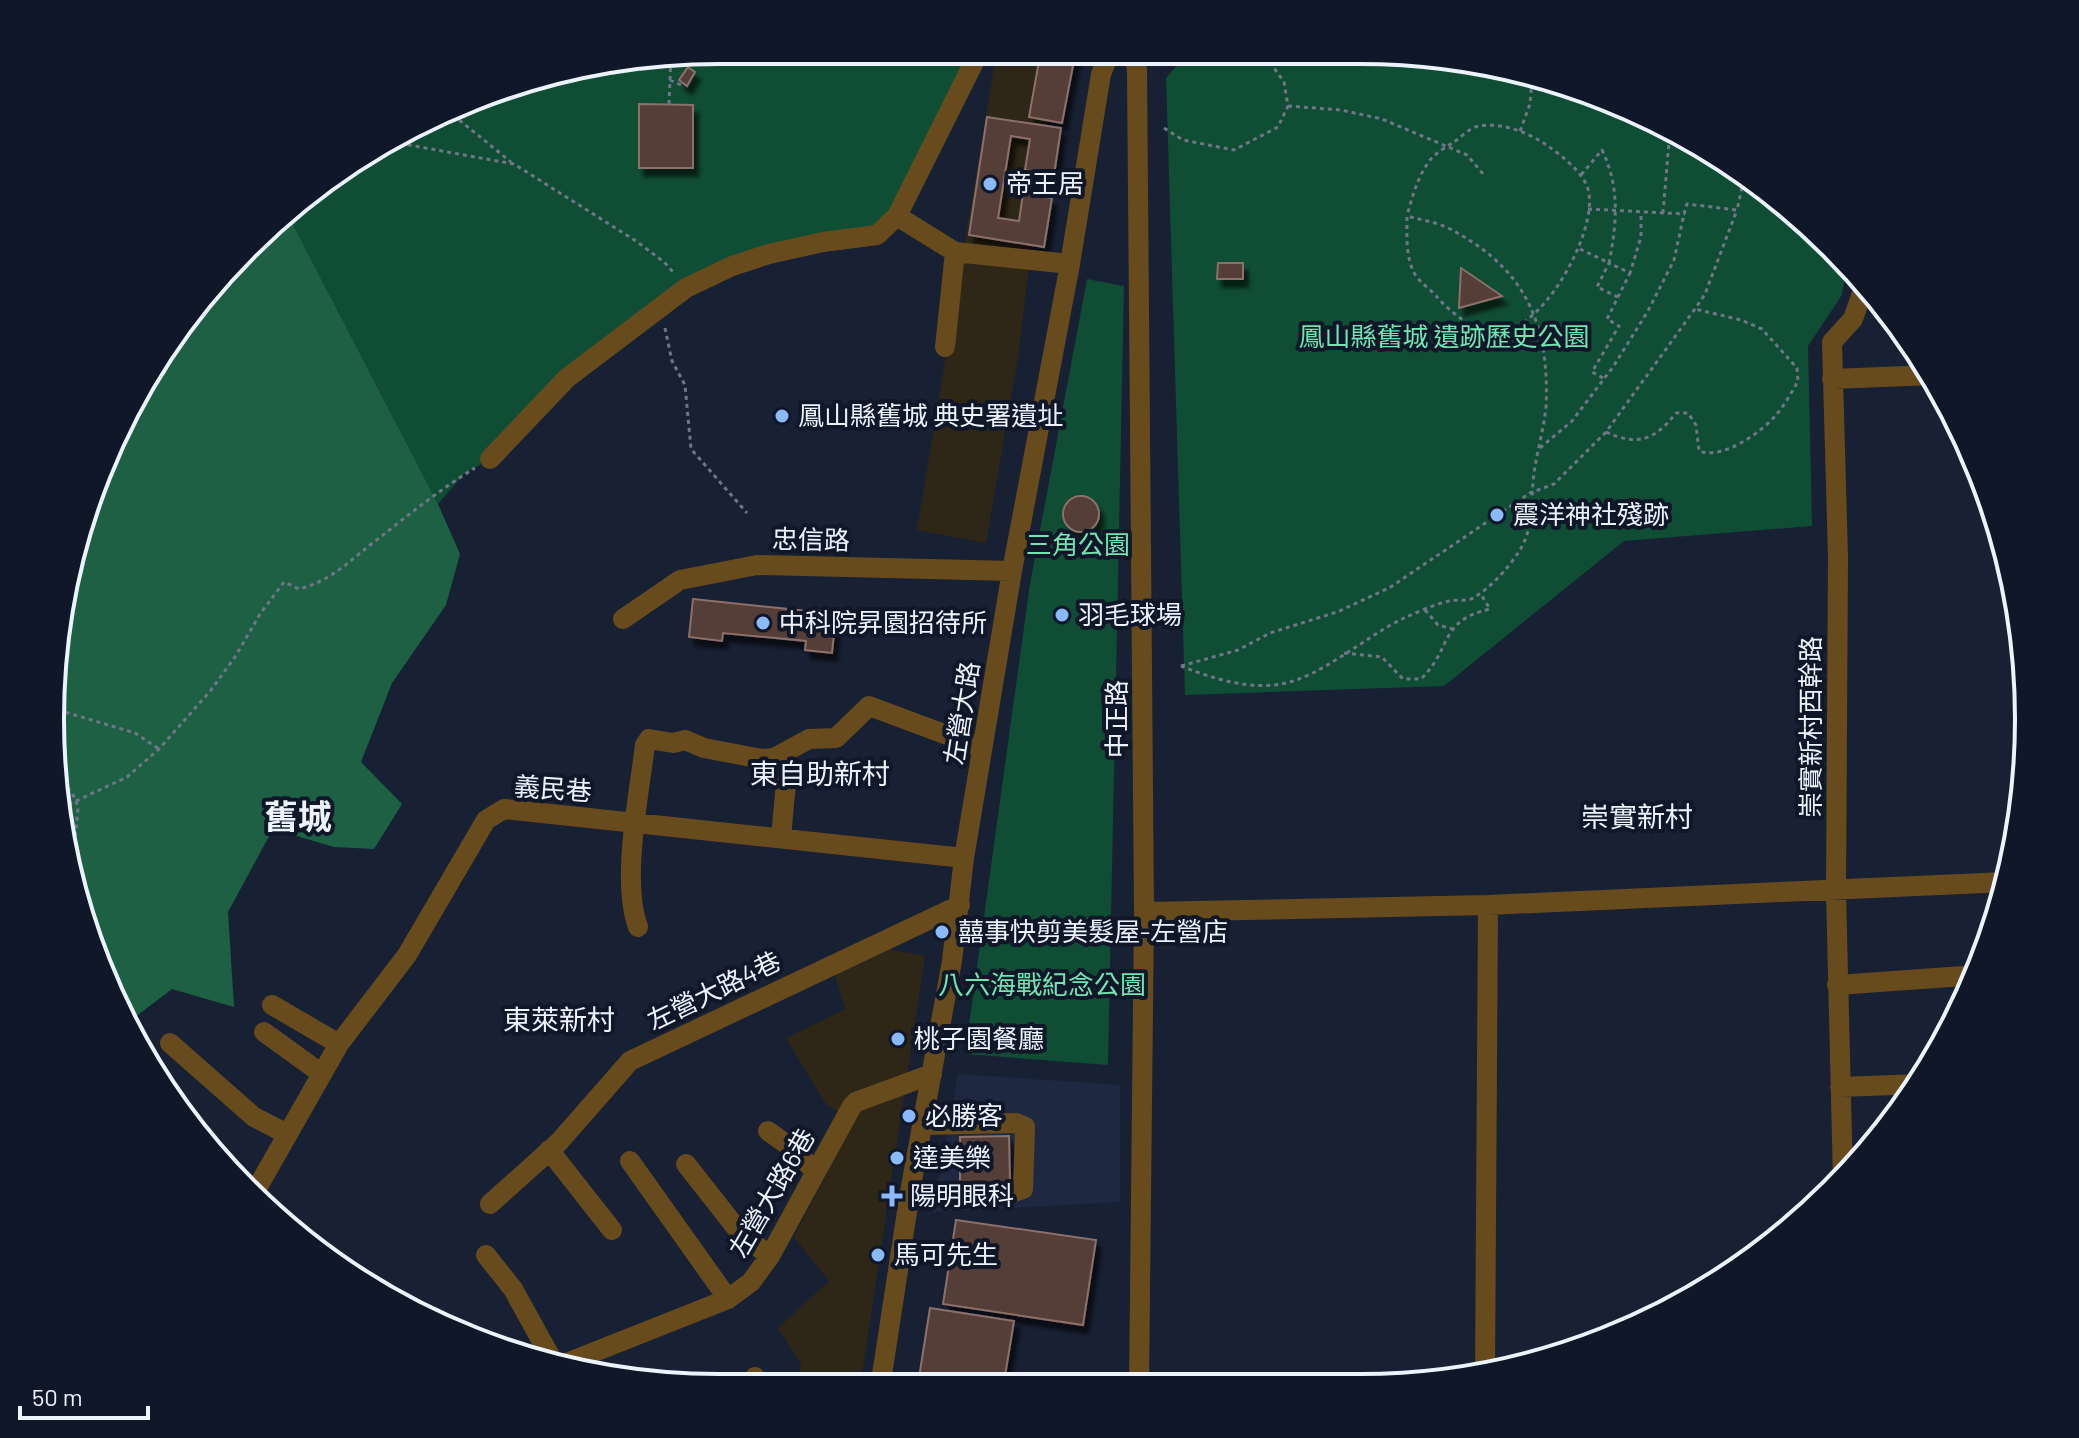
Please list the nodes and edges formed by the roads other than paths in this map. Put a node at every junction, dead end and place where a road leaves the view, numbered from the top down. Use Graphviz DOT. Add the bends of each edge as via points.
graph roads {
  1 [pos="973,64"];
  2 [pos="1105,64"];
  3 [pos="1136,64"];
  4 [pos="897,216"];
  5 [pos="955,252"];
  6 [pos="1070,264"];
  7 [pos="1861,297"];
  8 [pos="945,347"];
  9 [pos="1917,376"];
  10 [pos="1832,379"];
  11 [pos="490,459"];
  12 [pos="1012,571"];
  13 [pos="623,619"];
  14 [pos="982,748"];
  15 [pos="786,783"];
  16 [pos="636,823"];
  17 [pos="781,837"];
  18 [pos="964,858"];
  19 [pos="1994,883"];
  20 [pos="1836,892"];
  21 [pos="960,905"];
  22 [pos="1488,905"];
  23 [pos="1144,912"];
  24 [pos="638,927"];
  25 [pos="1962,976"];
  26 [pos="1837,985"];
  27 [pos="272,1005"];
  28 [pos="264,1032"];
  29 [pos="170,1043"];
  30 [pos="339,1044"];
  31 [pos="322,1074"];
  32 [pos="932,1074"];
  33 [pos="1904,1085"];
  34 [pos="1840,1087"];
  35 [pos="922,1125"];
  36 [pos="768,1131"];
  37 [pos="287,1134"];
  38 [pos="549,1150"];
  39 [pos="1843,1160"];
  40 [pos="630,1161"];
  41 [pos="686,1164"];
  42 [pos="815,1171"];
  43 [pos="259,1185"];
  44 [pos="910,1192"];
  45 [pos="490,1204"];
  46 [pos="612,1230"];
  47 [pos="486,1255"];
  48 [pos="770,1256"];
  49 [pos="728,1299"];
  50 [pos="549,1352"];
  51 [pos="577,1358"];
  52 [pos="1485,1361"];
  53 [pos="882,1374"];
  54 [pos="1139,1374"];
  1 -- 4 [label="street"];
  2 -- 6 [label="street, 左營大路"];
  3 -- 23 [label="street, 中正路"];
  4 -- 5 [label="street"];
  4 -- 11 [label="street" via="877,235 769,254 686,288 567,378"];
  5 -- 6 [label="street"];
  5 -- 8 [label="street"];
  6 -- 12 [label="street, 左營大路"];
  7 -- 10 [label="street, 崇實新村西幹路" via="1853,319 1832,342"];
  9 -- 10 [label="street"];
  10 -- 20 [label="street, 崇實新村西幹路" via="1838,557"];
  12 -- 13 [label="street, 忠信路" via="757,565 680,580"];
  12 -- 14 [label="street, 左營大路"];
  14 -- 16 [label="street" via="869,706 836,738 809,739 774,758 732,754 685,740 649,739"];
  14 -- 18 [label="street, 左營大路"];
  15 -- 17 [label="street"];
  16 -- 17 [label="street, 義民巷"];
  16 -- 24 [label="street" via="630,880"];
  16 -- 30 [label="street, 義民巷" via="504,809 491,816 407,955"];
  17 -- 18 [label="street, 義民巷"];
  18 -- 21 [label="street, 左營大路"];
  19 -- 20 [label="street"];
  20 -- 22 [label="street"];
  20 -- 26 [label="street, 崇實新村西幹路"];
  21 -- 32 [label="street, 左營大路"];
  21 -- 38 [label="street, 左營大路4巷" via="630,1061"];
  22 -- 23 [label="street"];
  22 -- 52 [label="street"];
  23 -- 54 [label="street, 中正路"];
  25 -- 26 [label="street"];
  26 -- 34 [label="street, 崇實新村西幹路"];
  27 -- 30 [label="street"];
  28 -- 31 [label="street"];
  29 -- 37 [label="street" via="254,1117"];
  30 -- 31 [label="street, 義民巷"];
  31 -- 37 [label="street, 義民巷"];
  32 -- 35 [label="street, 左營大路"];
  32 -- 42 [label="street, 左營大路6巷" via="856,1102"];
  33 -- 34 [label="street"];
  34 -- 39 [label="street, 崇實新村西幹路"];
  35 -- 44 [label="street, 左營大路"];
  35 -- 44 [label="street" via="1025,1127 1023,1189 1004,1195"];
  36 -- 42 [label="street"];
  37 -- 43 [label="street, 義民巷"];
  38 -- 45 [label="street, 左營大路4巷"];
  38 -- 46 [label="street"];
  40 -- 49 [label="street"];
  41 -- 48 [label="street" via="741,1234"];
  42 -- 48 [label="street, 左營大路6巷"];
  44 -- 53 [label="street, 左營大路"];
  47 -- 50 [label="street" via="513,1289"];
  48 -- 49 [label="street, 左營大路6巷" via="751,1282"];
  49 -- 51 [label="street, 左營大路6巷"];
}
